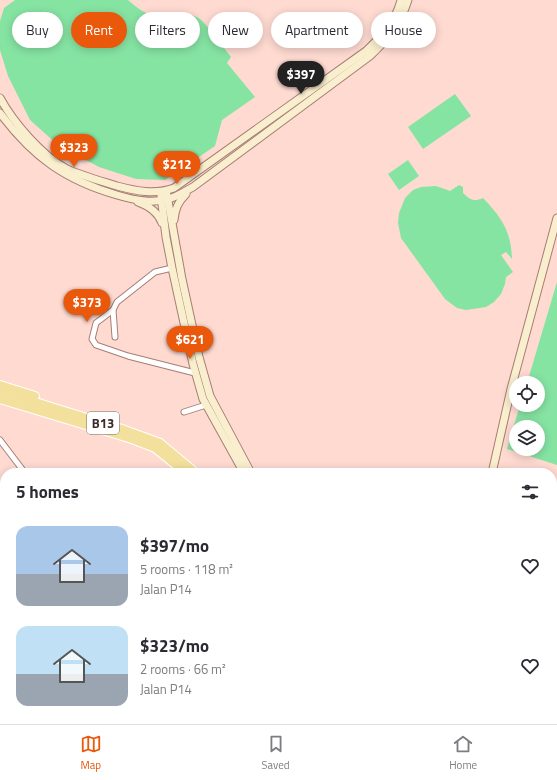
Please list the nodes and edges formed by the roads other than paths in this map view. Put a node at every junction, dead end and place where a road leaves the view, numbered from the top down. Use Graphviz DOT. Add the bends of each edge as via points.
graph roads {
  1 [pos="401,0"];
  2 [pos="408,0"];
  3 [pos="0,98"];
  4 [pos="0,113"];
  5 [pos="193,187"];
  6 [pos="163,191"];
  7 [pos="122,196"];
  8 [pos="165,200"];
  9 [pos="557,218"];
  10 [pos="173,231"];
  11 [pos="166,237"];
  12 [pos="172,268"];
  13 [pos="113,310"];
  14 [pos="115,337"];
  15 [pos="195,373"];
  16 [pos="0,384"];
  17 [pos="0,391"];
  18 [pos="0,399"];
  19 [pos="0,405"];
  20 [pos="206,405"];
  21 [pos="184,412"];
  22 [pos="74,414"];
  23 [pos="112,434"];
  24 [pos="0,440"];
  25 [pos="21,468"];
  26 [pos="180,468"];
  27 [pos="190,468"];
  28 [pos="241,468"];
  29 [pos="248,468"];
  30 [pos="493,468"];
  1 -- 6 [label="main road" via="392,23 366,51 180,183"];
  2 -- 5 [label="main road" via="397,27 370,56"];
  3 -- 6 [label="main road" via="6,110 32,141 67,168 124,188 144,192"];
  4 -- 7 [label="main road" via="27,146 43,160 66,175 100,190"];
  5 -- 8 [label="main road"];
  5 -- 10 [label="main road" via="178,202 174,212"];
  6 -- 8 [label="main road"];
  7 -- 8 [label="main road" via="143,201"];
  7 -- 11 [label="main road" via="142,204 159,216"];
  8 -- 10 [label="main road"];
  8 -- 11 [label="main road"];
  9 -- 30 [label="main road" via="511,389"];
  10 -- 29 [label="main road" via="199,357 210,396"];
  11 -- 12 [label="main road"];
  12 -- 13 [label="street" via="150,275 117,302"];
  12 -- 15 [label="main road"];
  13 -- 14 [label="street"];
  13 -- 15 [label="street" via="96,323 92,339 96,345"];
  15 -- 20 [label="main road"];
  16 -- 22 [label="main road" via="62,405"];
  17 -- 22 [label="main road, B13"];
  18 -- 23 [label="main road, B13"];
  19 -- 23 [label="main road"];
  20 -- 21 [label="street"];
  20 -- 28 [label="main road"];
  22 -- 27 [label="main road, B13" via="160,443"];
  23 -- 26 [label="main road, B13" via="155,448"];
  24 -- 25 [label="street"];
}
